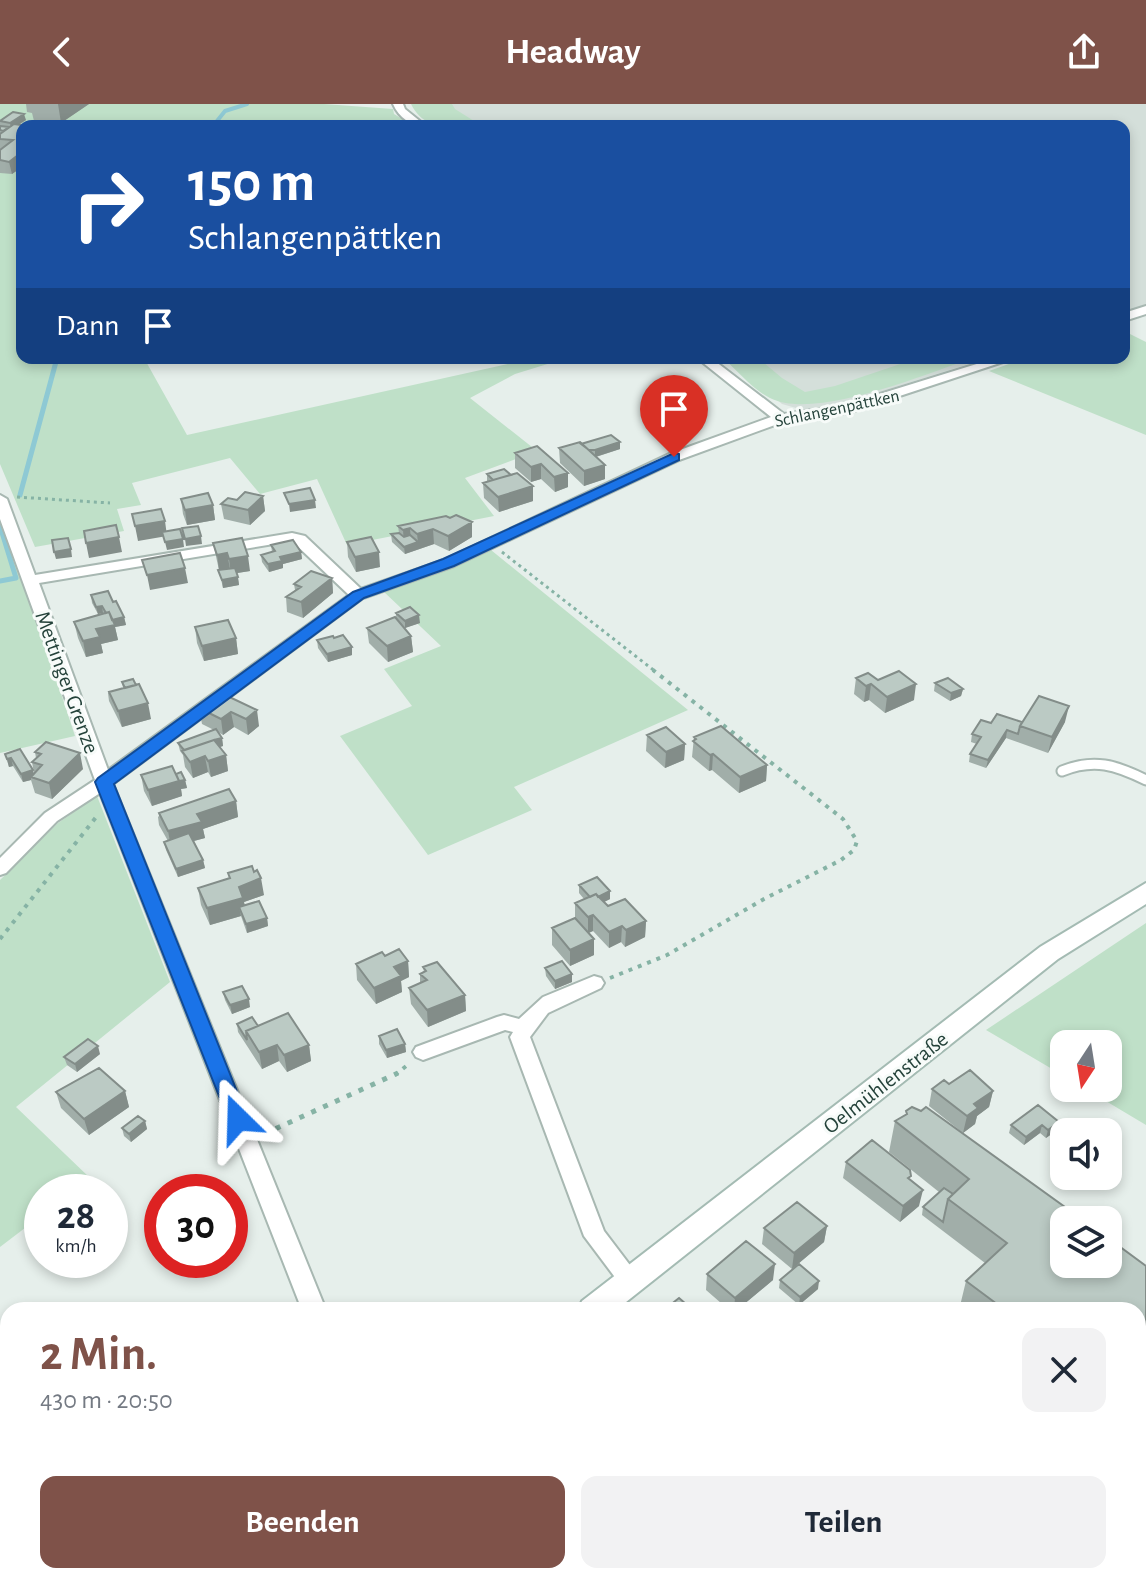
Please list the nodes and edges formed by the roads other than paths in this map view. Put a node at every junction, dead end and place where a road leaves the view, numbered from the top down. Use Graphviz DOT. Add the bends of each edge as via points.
graph roads {
  1 [pos="398,104"];
  2 [pos="413,120"];
  3 [pos="711,364"];
  4 [pos="990,364"];
  5 [pos="781,418"];
  6 [pos="0,499"];
  7 [pos="31,580"];
  8 [pos="358,595"];
  9 [pos="1062,771"];
  10 [pos="1146,780"];
  11 [pos="107,790"];
  12 [pos="0,869"];
  13 [pos="1146,892"];
  14 [pos="594,983"];
  15 [pos="524,1028"];
  16 [pos="423,1052"];
  17 [pos="631,1281"];
  18 [pos="311,1302"];
  19 [pos="603,1302"];
  1 -- 2 [label="street"];
  3 -- 5 [label="street"];
  4 -- 5 [label="street, Schlangenpättken" via="843,410"];
  5 -- 8 [label="street, Schlangenpättken" via="674,457 449,563"];
  6 -- 7 [label="street, Mettinger Grenze"];
  7 -- 8 [label="street" via="292,537"];
  7 -- 11 [label="street, Mettinger Grenze"];
  8 -- 11 [label="street, Schlangenpättken"];
  9 -- 10 [label="lane" via="1098,761"];
  11 -- 12 [label="street, Schlangenpättken" via="51,817"];
  11 -- 18 [label="street, Mettinger Grenze"];
  13 -- 17 [label="street, Oelmühlenstraße" via="1049,953"];
  14 -- 15 [label="street" via="545,1004"];
  15 -- 16 [label="street" via="504,1022"];
  15 -- 17 [label="street" via="520,1037 595,1236"];
  17 -- 19 [label="street, Oelmühlenstraße"];
}
